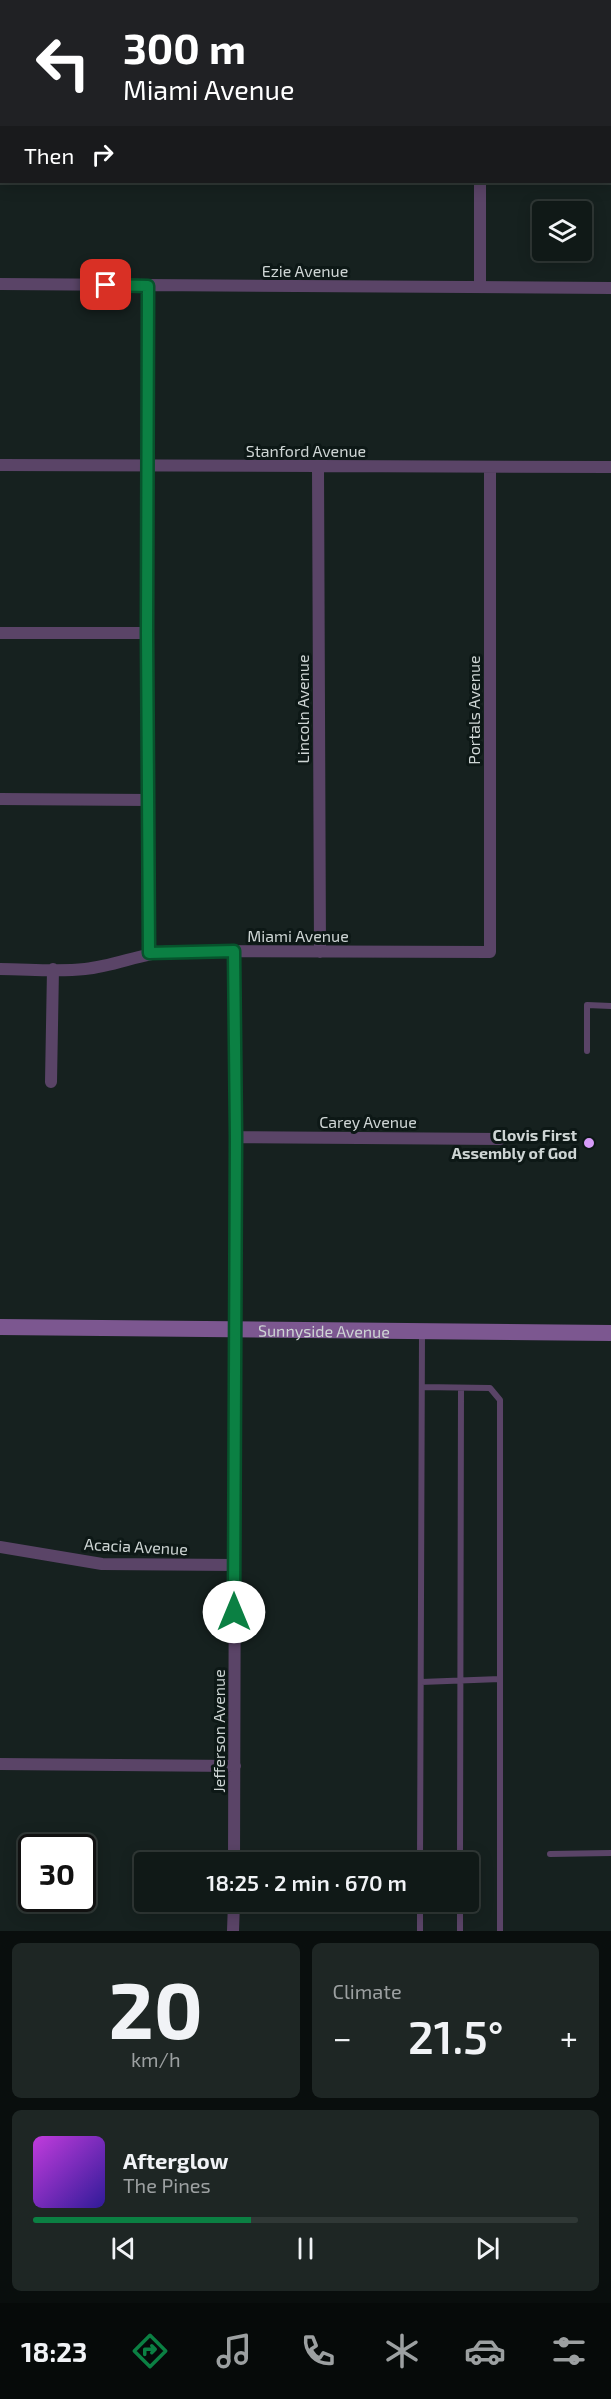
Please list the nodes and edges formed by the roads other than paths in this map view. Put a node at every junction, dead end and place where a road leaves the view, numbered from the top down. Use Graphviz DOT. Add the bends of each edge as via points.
graph roads {
  1 [pos="480,183"];
  2 [pos="0,284"];
  3 [pos="148,286"];
  4 [pos="480,286"];
  5 [pos="611,288"];
  6 [pos="0,465"];
  7 [pos="148,465"];
  8 [pos="318,467"];
  9 [pos="490,467"];
  10 [pos="611,467"];
  11 [pos="0,633"];
  12 [pos="147,633"];
  13 [pos="0,799"];
  14 [pos="149,800"];
  15 [pos="234,951"];
  16 [pos="320,952"];
  17 [pos="490,952"];
  18 [pos="149,953"];
  19 [pos="0,969"];
  20 [pos="53,969"];
  21 [pos="611,1006"];
  22 [pos="587,1051"];
  23 [pos="51,1082"];
  24 [pos="236,1137"];
  25 [pos="500,1139"];
  26 [pos="0,1327"];
  27 [pos="234,1330"];
  28 [pos="422,1330"];
  29 [pos="611,1333"];
  30 [pos="422,1387"];
  31 [pos="461,1388"];
  32 [pos="0,1547"];
  33 [pos="234,1566"];
  34 [pos="500,1679"];
  35 [pos="461,1681"];
  36 [pos="421,1682"];
  37 [pos="0,1764"];
  38 [pos="235,1766"];
  39 [pos="234,1852"];
  40 [pos="420,1852"];
  41 [pos="460,1852"];
  42 [pos="611,1852"];
  43 [pos="550,1854"];
  44 [pos="234,1912"];
  45 [pos="420,1912"];
  46 [pos="460,1912"];
  47 [pos="233,1931"];
  48 [pos="420,1931"];
  49 [pos="460,1931"];
  50 [pos="500,1931"];
  1 -- 4 [label="street"];
  2 -- 3 [label="street, Ezie Avenue"];
  3 -- 4 [label="street, Ezie Avenue"];
  3 -- 7 [label="street"];
  4 -- 5 [label="street, Ezie Avenue"];
  6 -- 7 [label="street, Stanford Avenue"];
  7 -- 8 [label="street, Stanford Avenue"];
  7 -- 12 [label="street"];
  8 -- 9 [label="street, Stanford Avenue"];
  8 -- 16 [label="street, Lincoln Avenue"];
  9 -- 10 [label="street, Stanford Avenue"];
  9 -- 17 [label="street, Portals Avenue"];
  11 -- 12 [label="street"];
  12 -- 14 [label="street"];
  13 -- 14 [label="street"];
  14 -- 18 [label="street"];
  15 -- 16 [label="street, Miami Avenue"];
  15 -- 18 [label="street, Miami Avenue"];
  15 -- 24 [label="street, Jefferson Avenue"];
  16 -- 17 [label="street, Miami Avenue"];
  18 -- 20 [label="street, Miami Avenue" via="108,965"];
  19 -- 20 [label="street, Miami Avenue"];
  20 -- 23 [label="street"];
  21 -- 22 [label="lane" via="587,1005"];
  24 -- 25 [label="street, Carey Avenue"];
  24 -- 27 [label="street, Jefferson Avenue"];
  26 -- 27 [label="main road, Sunnyside Avenue"];
  27 -- 28 [label="main road, Sunnyside Avenue"];
  27 -- 33 [label="street, Jefferson Avenue"];
  28 -- 29 [label="main road, Sunnyside Avenue"];
  28 -- 30 [label="lane"];
  30 -- 31 [label="lane"];
  30 -- 36 [label="lane"];
  31 -- 34 [label="lane" via="490,1388 500,1400"];
  31 -- 35 [label="lane"];
  32 -- 33 [label="street, Acacia Avenue" via="102,1564"];
  33 -- 38 [label="street, Jefferson Avenue"];
  34 -- 35 [label="lane"];
  34 -- 50 [label="lane"];
  35 -- 36 [label="lane"];
  35 -- 41 [label="lane"];
  36 -- 40 [label="lane"];
  37 -- 38 [label="street"];
  38 -- 39 [label="street, Jefferson Avenue"];
  42 -- 43 [label="lane"];
  44 -- 47 [label="street"];
  45 -- 48 [label="lane"];
  46 -- 49 [label="lane"];
}
